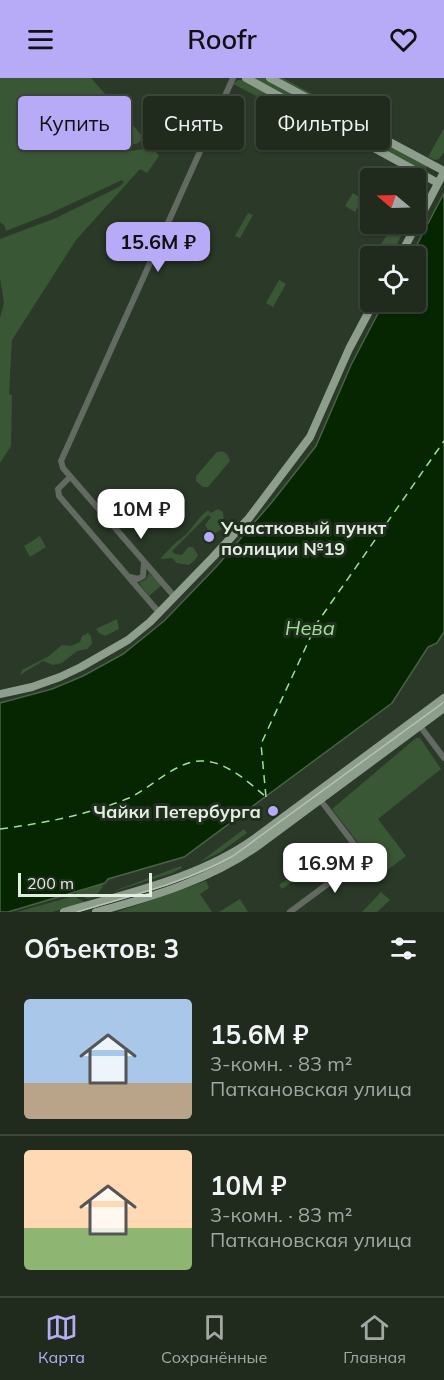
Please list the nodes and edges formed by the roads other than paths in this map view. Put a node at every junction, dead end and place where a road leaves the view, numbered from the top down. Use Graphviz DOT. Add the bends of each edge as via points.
graph roads {
  1 [pos="233,78"];
  2 [pos="246,78"];
  3 [pos="270,78"];
  4 [pos="443,168"];
  5 [pos="436,182"];
  6 [pos="426,200"];
  7 [pos="405,246"];
  8 [pos="363,312"];
  9 [pos="369,312"];
  10 [pos="70,477"];
  11 [pos="144,562"];
  12 [pos="130,577"];
  13 [pos="173,595"];
  14 [pos="156,609"];
  15 [pos="0,689"];
  16 [pos="0,694"];
  17 [pos="444,698"];
  18 [pos="444,708"];
  19 [pos="418,723"];
  20 [pos="444,758"];
  21 [pos="318,796"];
  22 [pos="64,912"];
  23 [pos="96,912"];
  24 [pos="290,912"];
  1 -- 10 [label="street" via="61,457 61,465"];
  2 -- 5 [label="main road"];
  3 -- 4 [label="main road"];
  4 -- 5 [label="main road"];
  5 -- 6 [label="main road"];
  5 -- 7 [label="main road"];
  8 -- 13 [label="main road" via="302,442 233,529"];
  9 -- 13 [label="main road" via="306,445 241,527"];
  10 -- 11 [label="street"];
  10 -- 12 [label="street" via="58,489 58,496"];
  11 -- 12 [label="street" via="144,576"];
  11 -- 13 [label="street"];
  12 -- 14 [label="street"];
  13 -- 14 [label="main road"];
  13 -- 16 [label="main road" via="136,633 81,667"];
  14 -- 15 [label="main road" via="124,636 70,668"];
  17 -- 19 [label="main road"];
  18 -- 19 [label="main road"];
  19 -- 20 [label="street"];
  19 -- 21 [label="main road"];
  21 -- 22 [label="main road" via="222,859 143,889"];
  21 -- 23 [label="main road" via="230,864"];
  21 -- 24 [label="street" via="364,857"];
}
